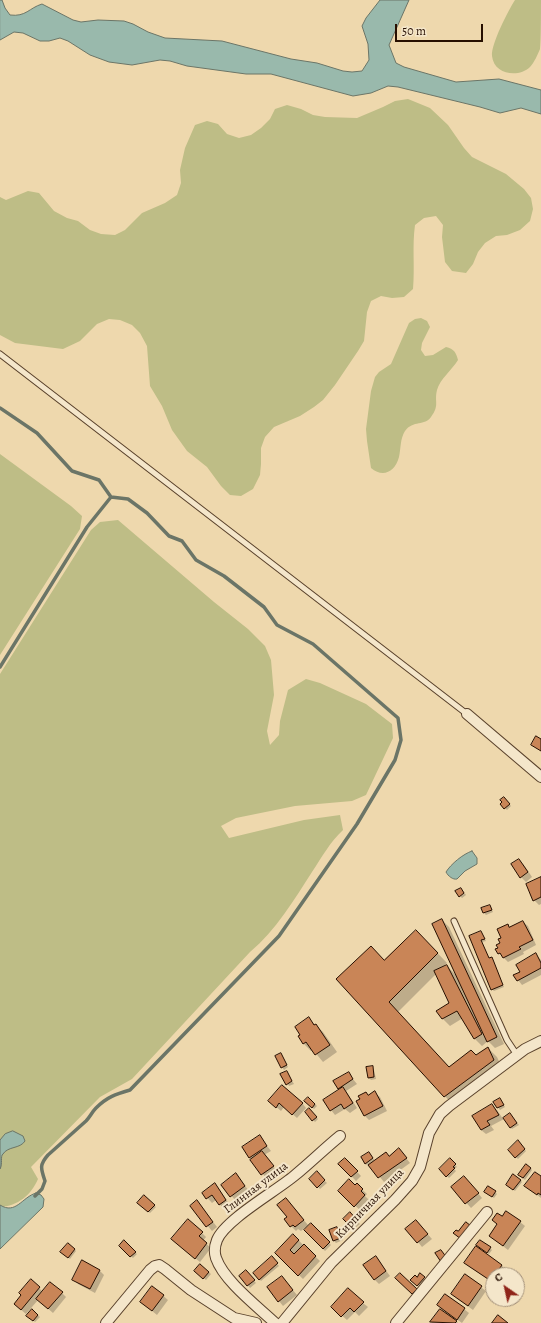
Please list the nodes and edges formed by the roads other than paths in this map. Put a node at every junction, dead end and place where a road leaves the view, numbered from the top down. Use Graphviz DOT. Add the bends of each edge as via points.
graph roads {
  1 [pos="0,354"];
  2 [pos="467,714"];
  3 [pos="541,776"];
  4 [pos="454,921"];
  5 [pos="541,1041"];
  6 [pos="517,1055"];
  7 [pos="340,1136"];
  8 [pos="487,1212"];
  9 [pos="106,1323"];
  10 [pos="256,1323"];
  11 [pos="275,1323"];
  12 [pos="282,1323"];
  13 [pos="396,1323"];
  1 -- 2 [label="lane"];
  2 -- 3 [label="street"];
  4 -- 6 [label="lane" via="507,1040"];
  5 -- 6 [label="street, Кирпичная улица"];
  6 -- 12 [label="street, Кирпичная улица" via="440,1114 429,1133 420,1167 412,1181 331,1263"];
  7 -- 11 [label="street, Глинная улица" via="294,1176 235,1219 217,1239 216,1257 223,1270"];
  8 -- 13 [label="street"];
  9 -- 10 [label="street" via="150,1270 159,1265 234,1318"];
}
